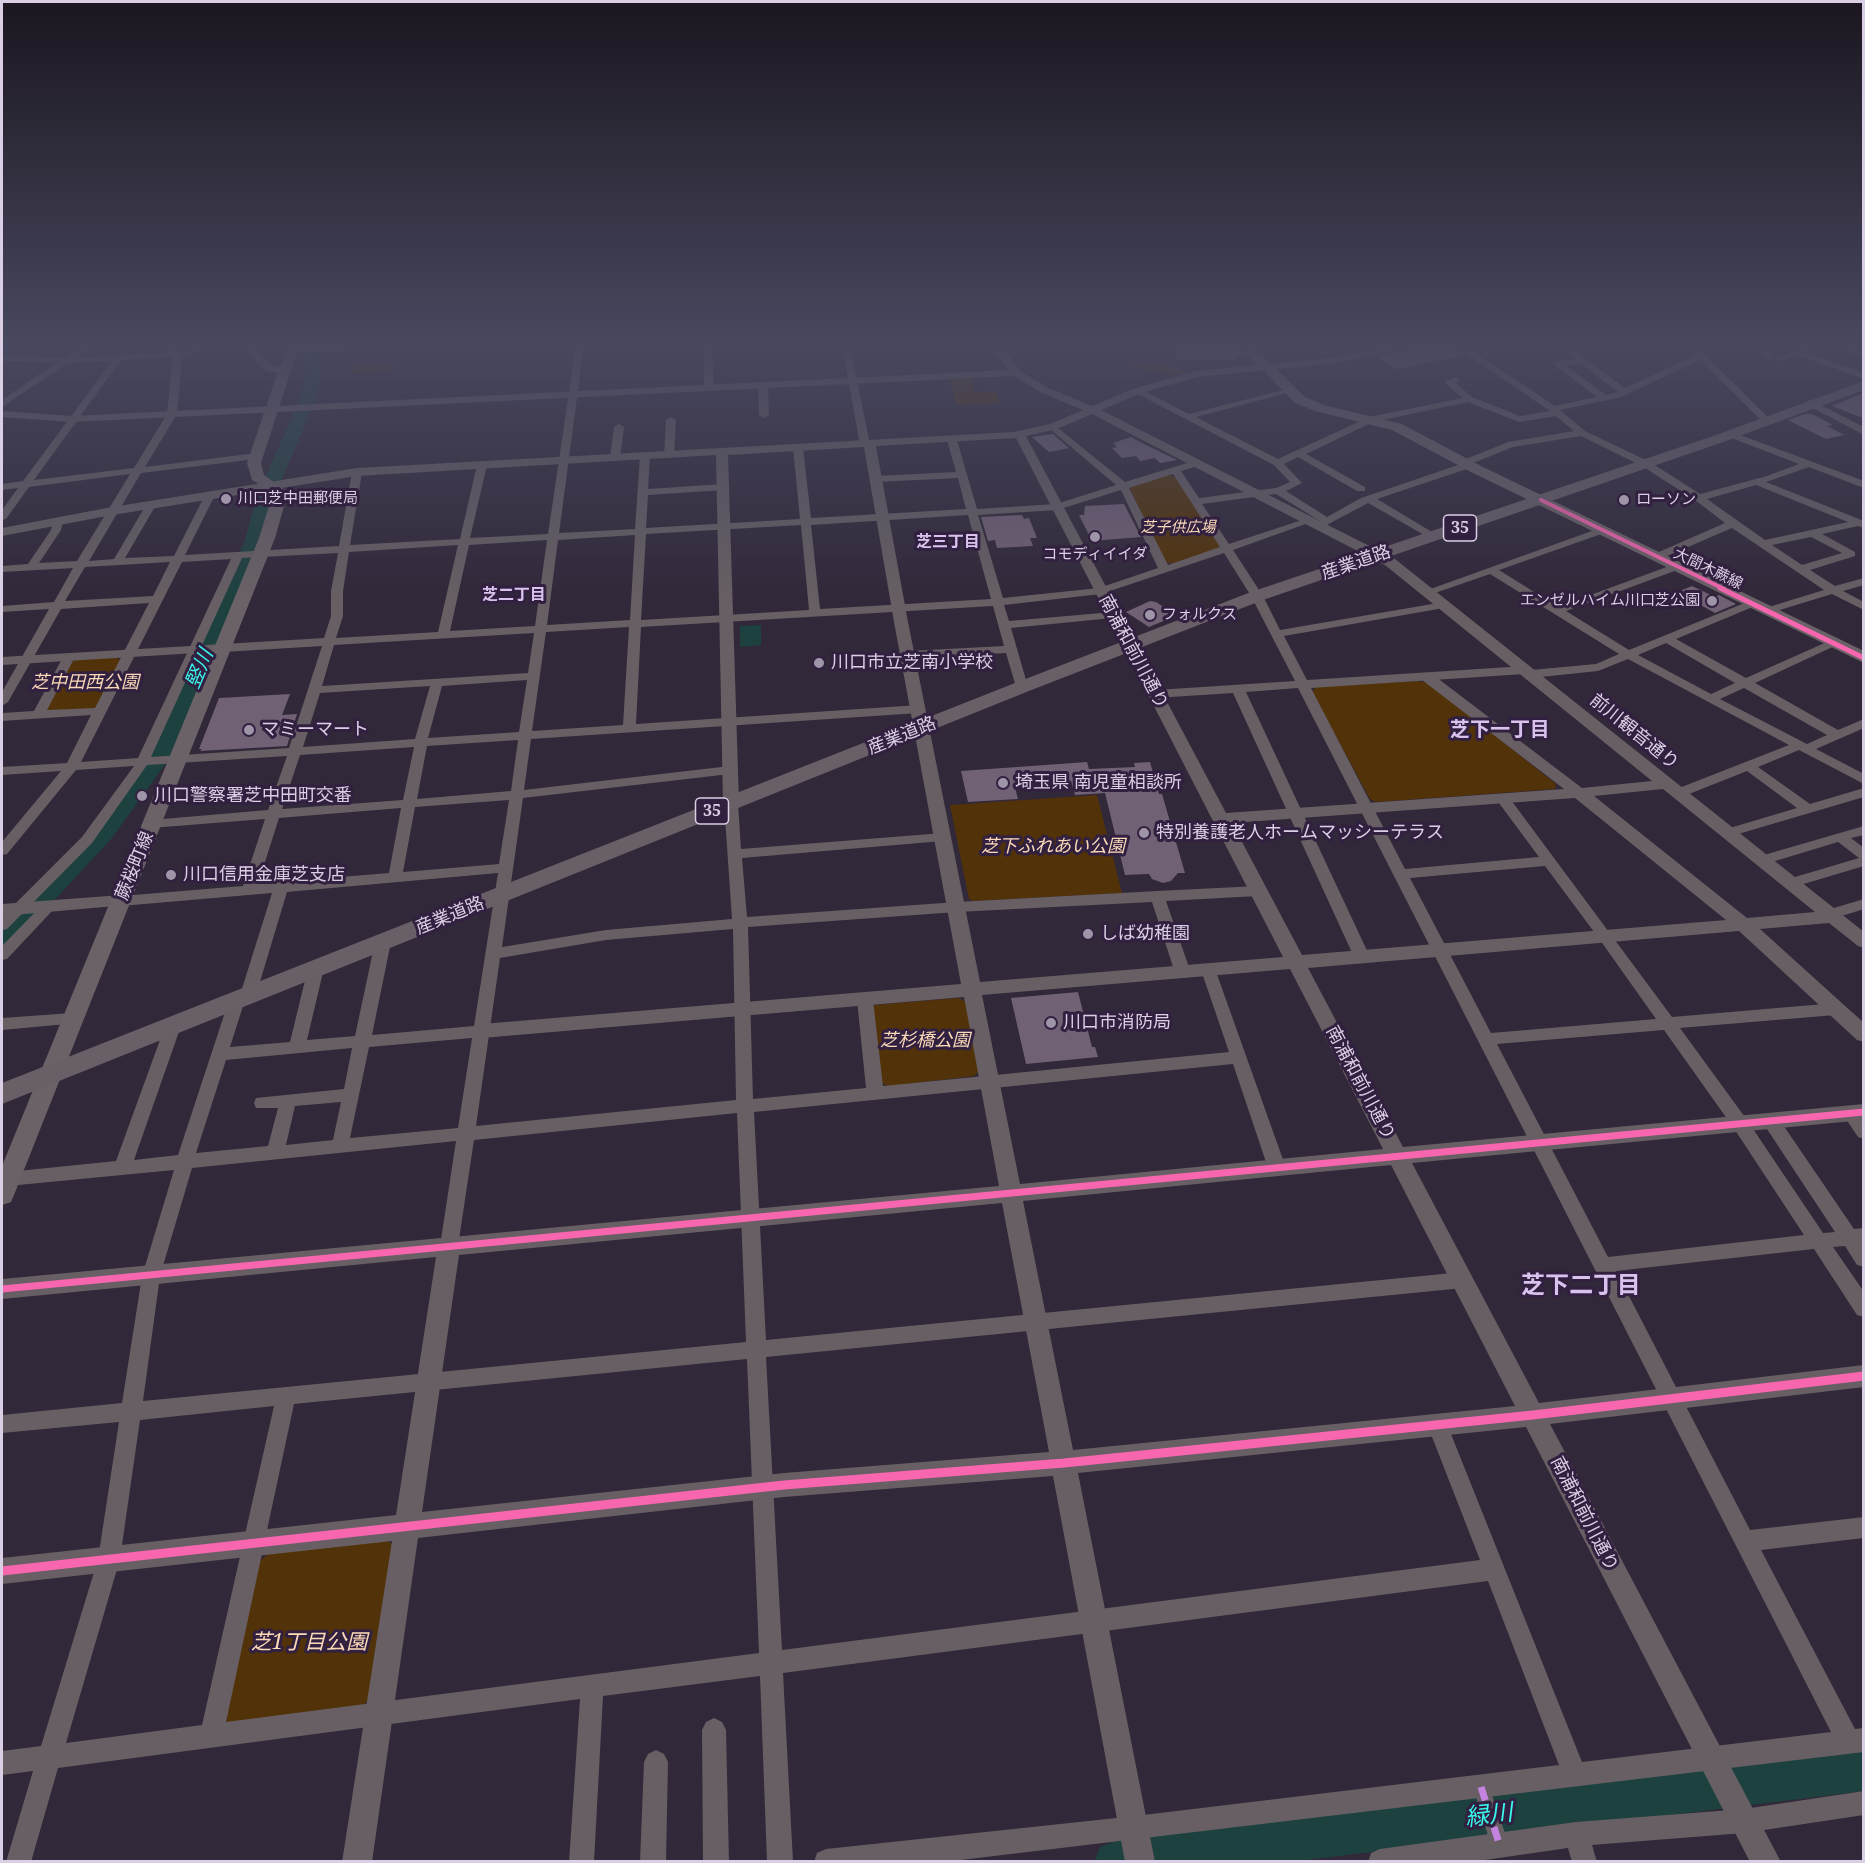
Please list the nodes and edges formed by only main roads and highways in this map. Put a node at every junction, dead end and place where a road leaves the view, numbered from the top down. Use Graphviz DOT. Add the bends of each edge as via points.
graph roads {
  1 [pos="264,432"];
  2 [pos="1406,432"];
  3 [pos="1739,432"];
  4 [pos="1542,500"];
  5 [pos="1862,657"];
  6 [pos="48,1076"];
  7 [pos="2,1094"];
  8 [pos="5,1187"];
  1 -- 6 [label="main road, 蕨桜町線" via="255,473 280,489 282,495 249,555 221,648"];
  2 -- 4 [label="main road, 大間木蕨線"];
  3 -- 4 [label="main road, 産業道路 / 35"];
  4 -- 5 [label="main road, 大間木蕨線"];
  4 -- 6 [label="main road, 産業道路 / 35" via="1257,596 1022,687 921,718 731,803"];
  6 -- 7 [label="main road, 産業道路 / 35"];
  6 -- 8 [label="main road, 蕨桜町線"];
}
